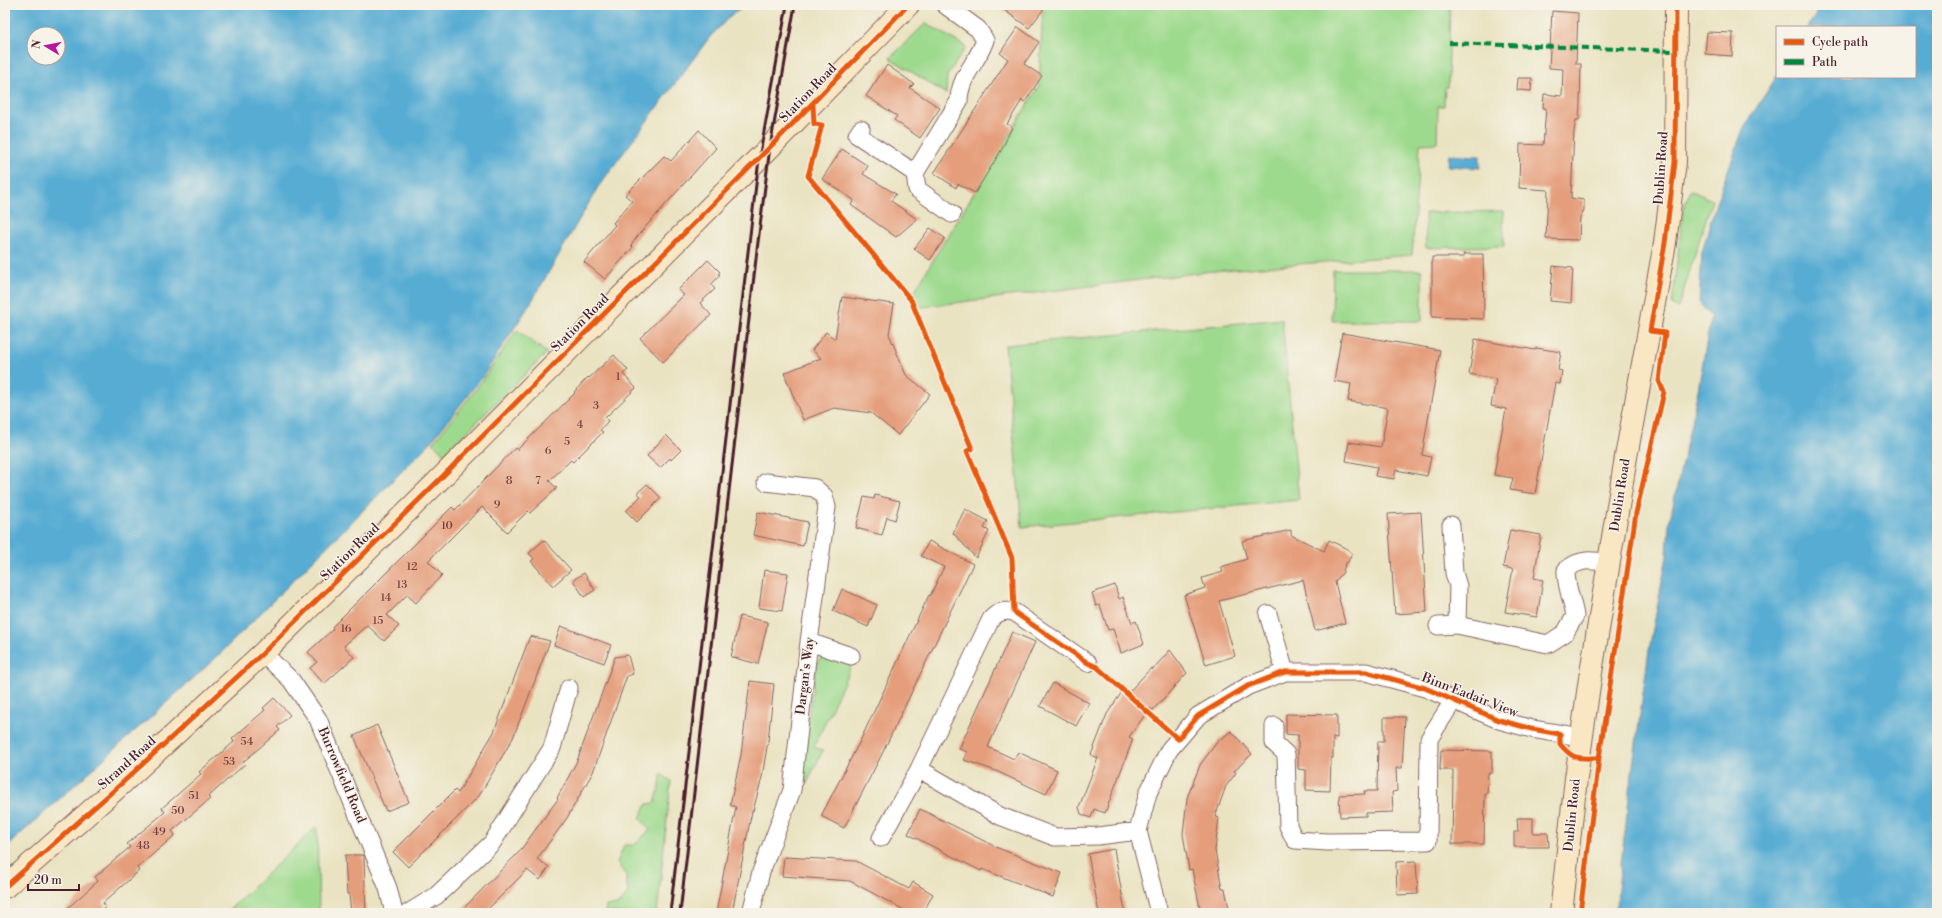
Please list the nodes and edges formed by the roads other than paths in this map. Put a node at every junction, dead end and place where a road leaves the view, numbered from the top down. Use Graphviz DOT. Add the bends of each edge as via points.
graph roads {
  1 [pos="908,5"];
  2 [pos="945,5"];
  3 [pos="1676,5"];
  4 [pos="861,129"];
  5 [pos="915,173"];
  6 [pos="952,214"];
  7 [pos="766,482"];
  8 [pos="1451,525"];
  9 [pos="1610,563"];
  10 [pos="1268,614"];
  11 [pos="1457,625"];
  12 [pos="1438,626"];
  13 [pos="809,642"];
  14 [pos="263,652"];
  15 [pos="851,656"];
  16 [pos="1088,663"];
  17 [pos="1285,672"];
  18 [pos="569,688"];
  19 [pos="1453,701"];
  20 [pos="1274,726"];
  21 [pos="1581,737"];
  22 [pos="919,770"];
  23 [pos="1138,831"];
  24 [pos="881,838"];
  25 [pos="5,887"];
  26 [pos="394,913"];
  27 [pos="408,913"];
  28 [pos="751,913"];
  29 [pos="1159,913"];
  30 [pos="1561,913"];
  1 -- 14 [label="main road, Station Road" via="589,331"];
  2 -- 5 [label="street" via="978,29 985,40 962,81 959,101"];
  3 -- 9 [label="main road, Dublin Road" via="1675,162 1669,213"];
  4 -- 5 [label="street" via="857,135"];
  5 -- 6 [label="street" via="917,189"];
  7 -- 13 [label="street, Dargan's Way" via="815,488 824,496 827,507"];
  8 -- 11 [label="street" via="1454,573 1458,586"];
  9 -- 11 [label="street" via="1587,560 1573,564 1566,570 1575,616 1565,633 1548,644"];
  9 -- 21 [label="main road, Dublin Road"];
  10 -- 17 [label="street"];
  11 -- 12 [label="street"];
  13 -- 15 [label="street"];
  13 -- 28 [label="street, Dargan's Way" via="792,790 761,872"];
  14 -- 25 [label="main road, Strand Road"];
  14 -- 26 [label="street, Burrowfield Road" via="291,680 318,719 385,881"];
  16 -- 22 [label="street" via="1014,612 1005,610 998,613 991,619"];
  17 -- 19 [label="street, Binn Eadair View" via="1366,672 1425,688"];
  17 -- 23 [label="street, Binn Eadair View" via="1248,686 1198,716 1169,750 1148,793"];
  18 -- 27 [label="street" via="552,748 492,843 436,896"];
  19 -- 20 [label="street" via="1429,739 1428,841 1295,840 1288,826 1286,754 1274,743"];
  19 -- 21 [label="street, Binn Eadair View" via="1499,720 1532,729"];
  21 -- 30 [label="main road, Dublin Road"];
  22 -- 23 [label="street" via="1000,816 1055,837 1098,836"];
  22 -- 24 [label="street"];
  23 -- 29 [label="street, Binn Eadair View"];
}
